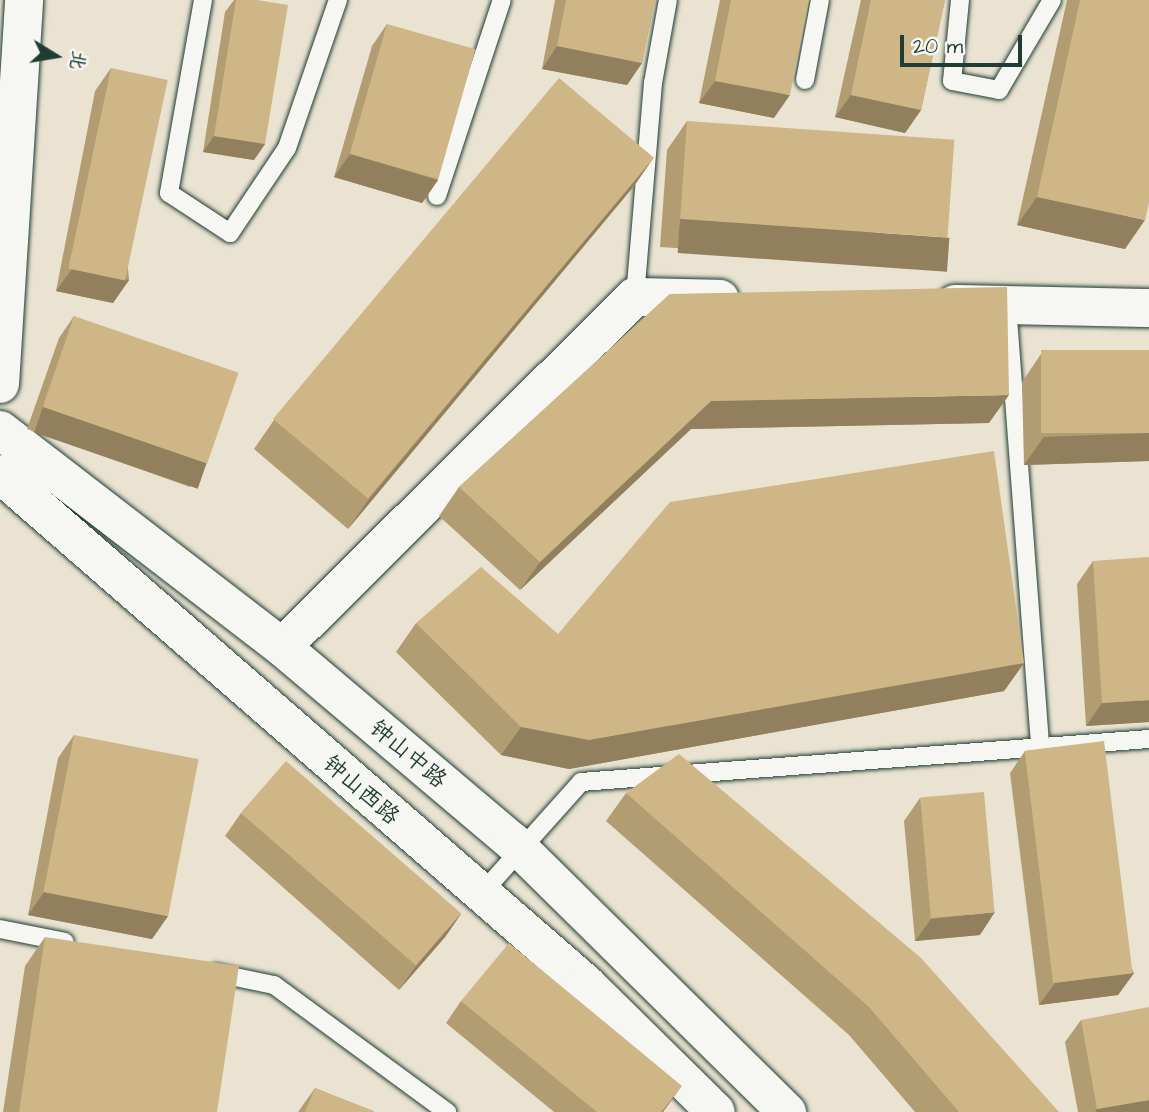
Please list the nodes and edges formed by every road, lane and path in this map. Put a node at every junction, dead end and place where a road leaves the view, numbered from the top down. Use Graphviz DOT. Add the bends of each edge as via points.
graph roads {
  1 [pos="24,0"];
  2 [pos="203,0"];
  3 [pos="338,0"];
  4 [pos="502,0"];
  5 [pos="668,0"];
  6 [pos="820,0"];
  7 [pos="960,0"];
  8 [pos="1052,0"];
  9 [pos="805,80"];
  10 [pos="437,196"];
  11 [pos="635,297"];
  12 [pos="759,300"];
  13 [pos="924,303"];
  14 [pos="1007,305"];
  15 [pos="1149,307"];
  16 [pos="0,384"];
  17 [pos="0,430"];
  18 [pos="0,474"];
  19 [pos="282,647"];
  20 [pos="1149,739"];
  21 [pos="1040,748"];
  22 [pos="520,849"];
  23 [pos="481,894"];
  24 [pos="0,929"];
  25 [pos="82,946"];
  26 [pos="192,968"];
  27 [pos="447,1112"];
  28 [pos="716,1112"];
  29 [pos="787,1112"];
  1 -- 16 [label="main road"];
  2 -- 3 [label="lane" via="169,193 230,233 287,148"];
  4 -- 10 [label="lane"];
  5 -- 11 [label="lane" via="653,83"];
  6 -- 9 [label="lane"];
  7 -- 8 [label="lane" via="952,81 999,90"];
  11 -- 12 [label="main road"];
  11 -- 19 [label="main road"];
  13 -- 14 [label="main road"];
  14 -- 15 [label="main road"];
  14 -- 21 [label="lane"];
  17 -- 19 [label="main road, 钟山中路"];
  18 -- 23 [label="main road, 钟山西路"];
  19 -- 22 [label="main road, 钟山中路"];
  20 -- 21 [label="lane"];
  21 -- 22 [label="lane" via="581,782"];
  22 -- 23 [label="lane"];
  22 -- 29 [label="main road, 钟山中路"];
  23 -- 28 [label="main road, 钟山西路" via="586,984"];
  24 -- 25 [label="lane"];
  26 -- 27 [label="lane" via="274,985"];
}
